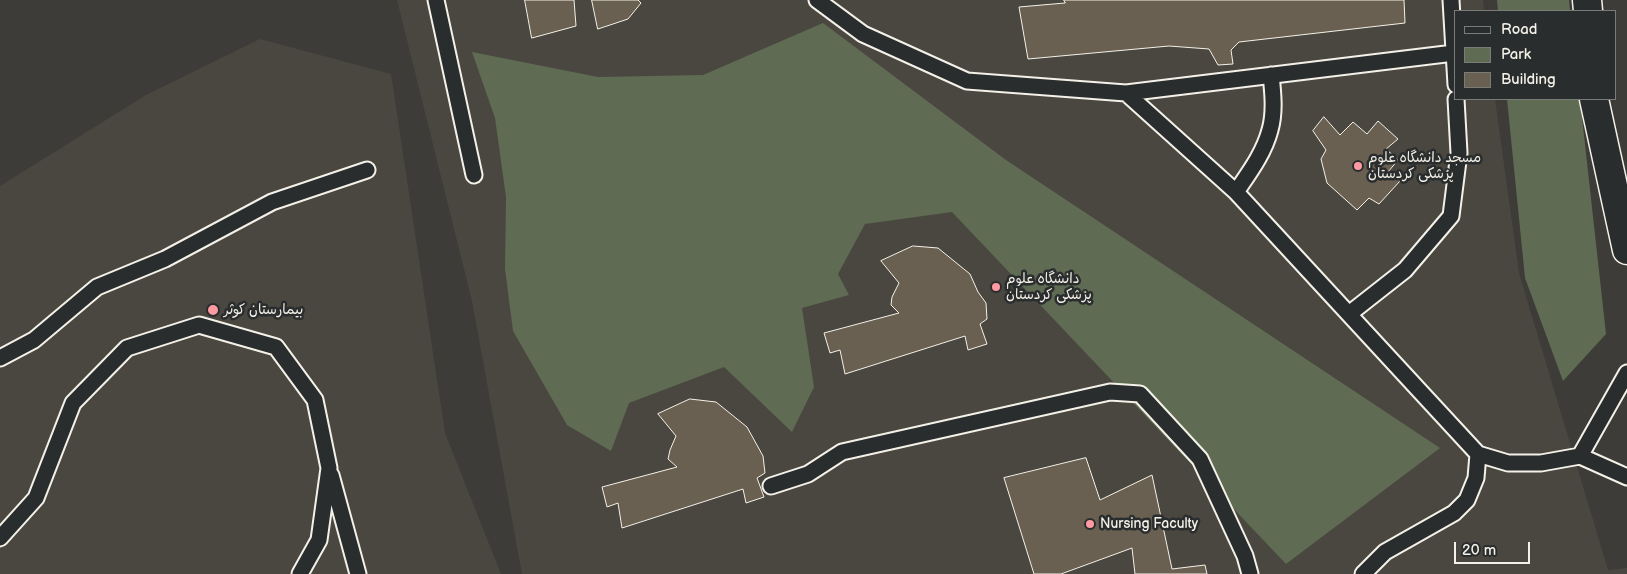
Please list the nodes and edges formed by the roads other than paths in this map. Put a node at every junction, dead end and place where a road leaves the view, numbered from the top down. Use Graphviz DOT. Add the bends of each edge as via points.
graph roads {
  1 [pos="436,0"];
  2 [pos="817,0"];
  3 [pos="1451,0"];
  4 [pos="1454,53"];
  5 [pos="1271,75"];
  6 [pos="1126,93"];
  7 [pos="1456,100"];
  8 [pos="1594,100"];
  9 [pos="367,170"];
  10 [pos="474,175"];
  11 [pos="1236,192"];
  12 [pos="1627,250"];
  13 [pos="1349,314"];
  14 [pos="0,358"];
  15 [pos="1627,373"];
  16 [pos="1478,454"];
  17 [pos="1580,456"];
  18 [pos="329,468"];
  19 [pos="1627,477"];
  20 [pos="771,486"];
  21 [pos="0,538"];
  22 [pos="300,574"];
  23 [pos="358,574"];
  24 [pos="1250,574"];
  25 [pos="1363,574"];
  1 -- 10 [label="lane"];
  2 -- 6 [label="lane" via="863,34 967,81"];
  3 -- 4 [label="lane"];
  4 -- 5 [label="lane"];
  5 -- 6 [label="lane"];
  5 -- 11 [label="lane" via="1274,99 1270,130 1255,164"];
  6 -- 11 [label="lane"];
  7 -- 13 [label="lane" via="1459,153 1451,216 1406,270"];
  8 -- 12 [label="main road"];
  9 -- 14 [label="lane" via="272,202 165,259 97,287 34,340"];
  11 -- 13 [label="lane"];
  13 -- 16 [label="lane"];
  15 -- 17 [label="lane"];
  16 -- 17 [label="lane" via="1508,463 1541,464"];
  16 -- 25 [label="lane" via="1476,478 1468,500 1454,513 1385,552"];
  17 -- 19 [label="lane"];
  18 -- 21 [label="lane" via="315,400 276,347 199,325 127,348 73,403 36,498"];
  18 -- 22 [label="lane" via="319,540"];
  18 -- 23 [label="lane"];
  20 -- 24 [label="lane" via="808,474 842,452 1110,392 1140,394 1200,459 1245,556"];
}
